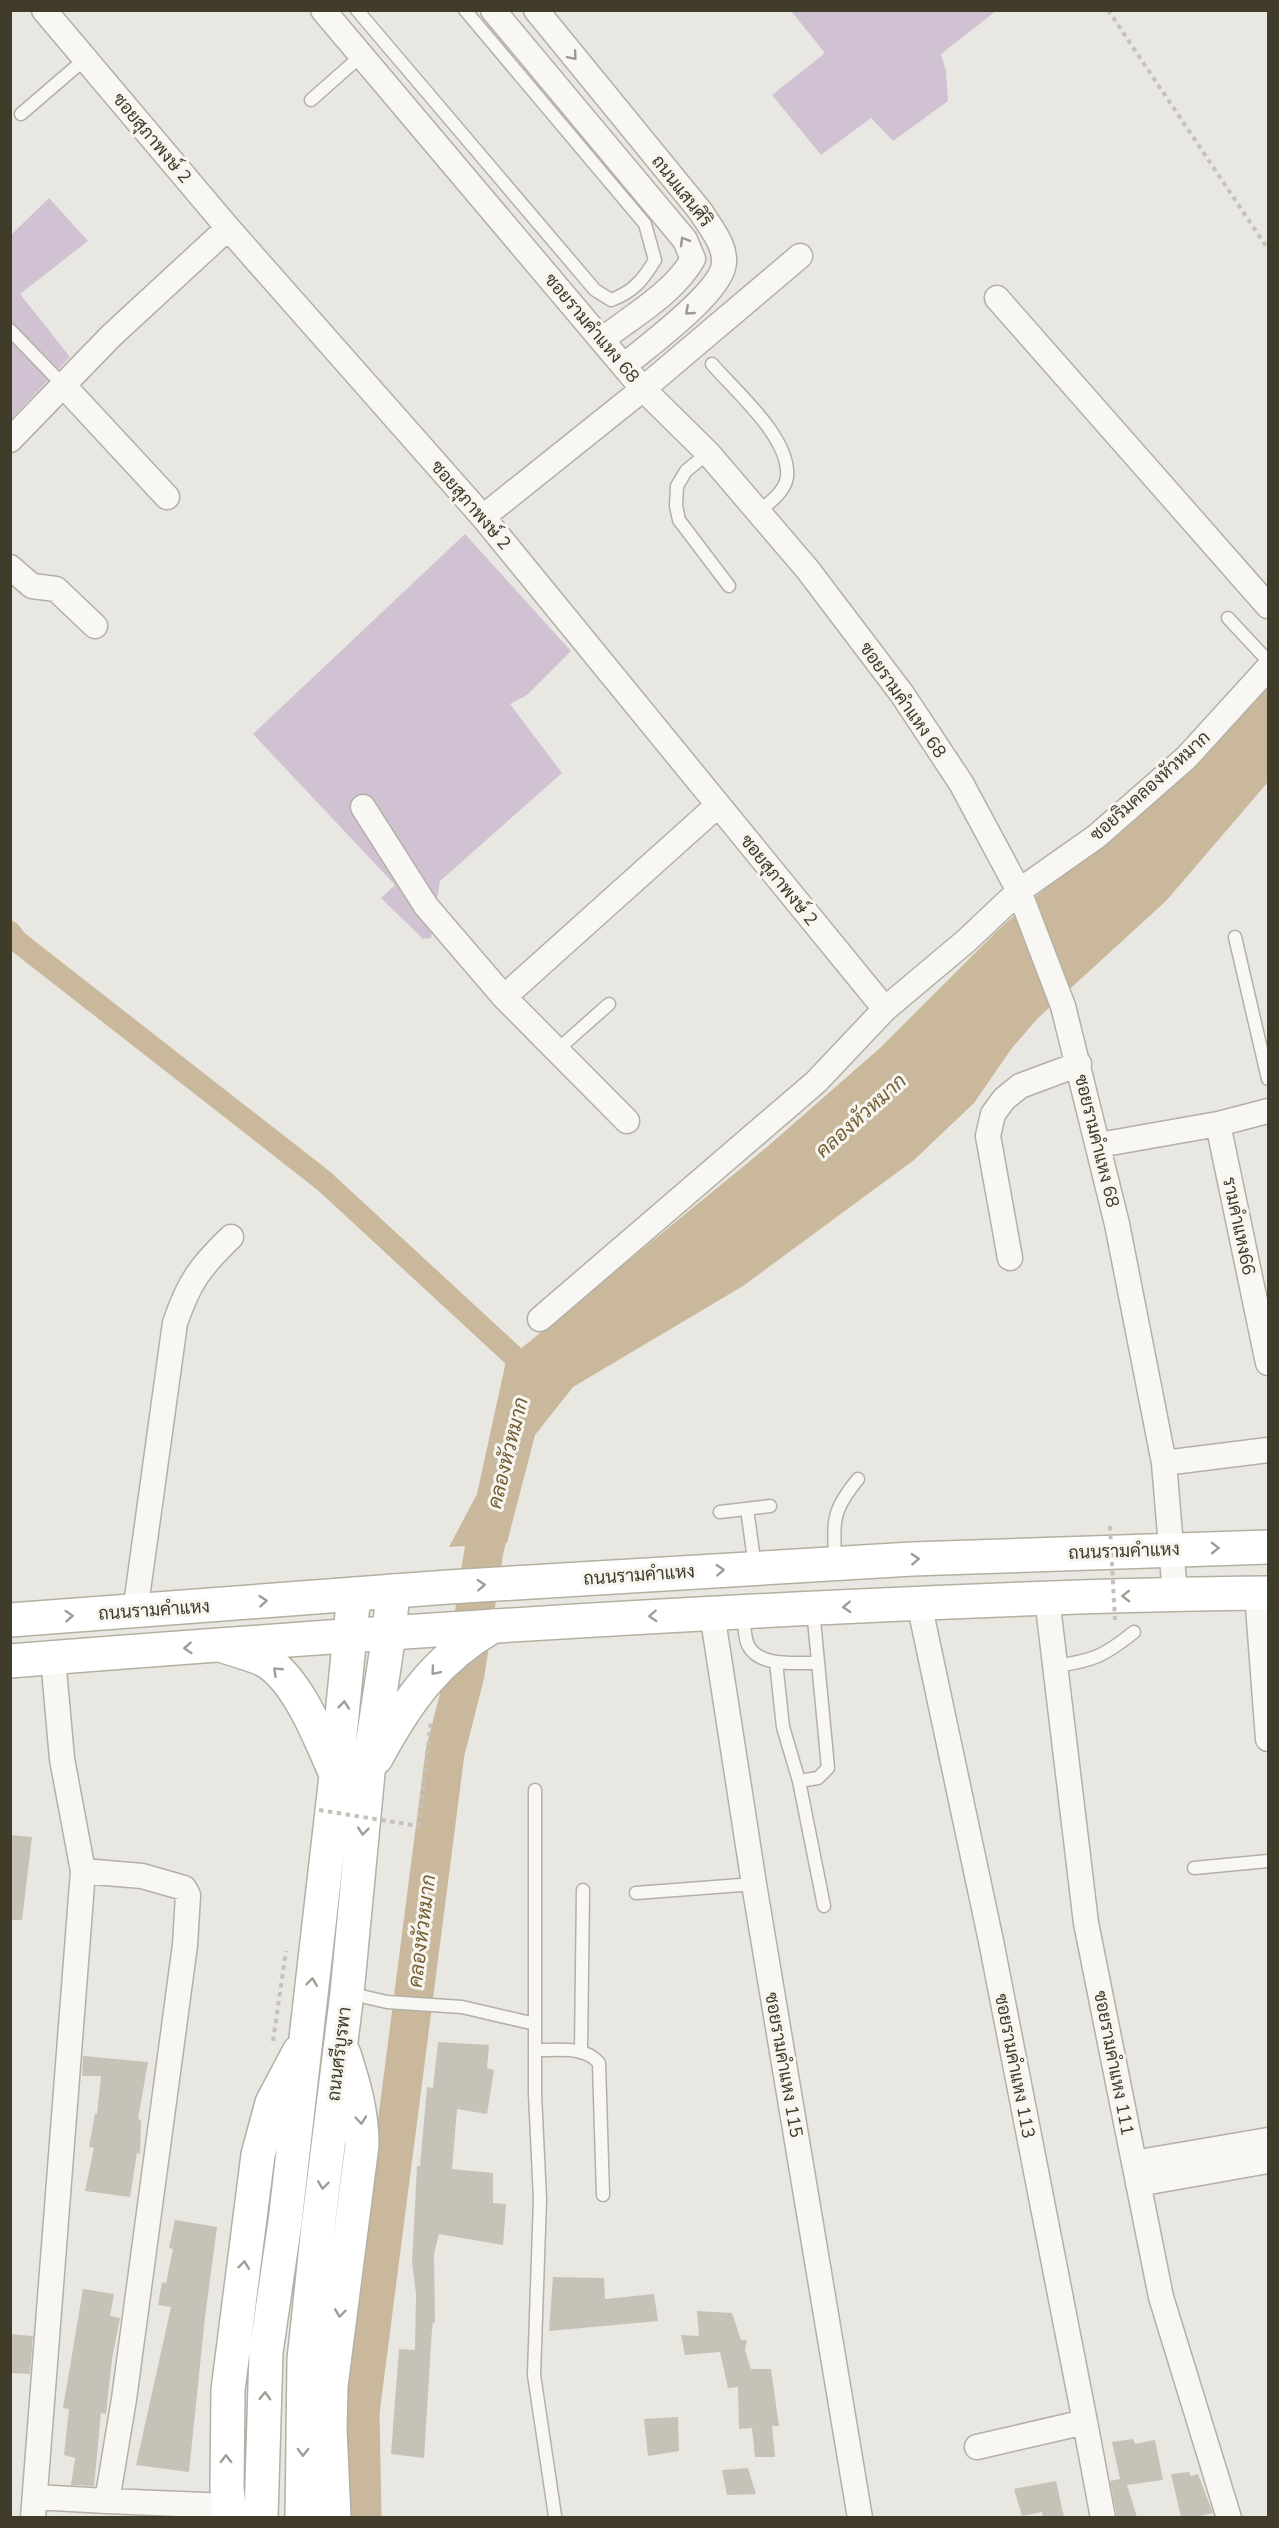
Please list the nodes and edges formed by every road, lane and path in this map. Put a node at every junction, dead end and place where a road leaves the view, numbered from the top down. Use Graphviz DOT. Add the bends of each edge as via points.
graph roads {
  1 [pos="44,10"];
  2 [pos="323,10"];
  3 [pos="357,10"];
  4 [pos="465,10"];
  5 [pos="493,10"];
  6 [pos="536,10"];
  7 [pos="1108,10"];
  8 [pos="362,55"];
  9 [pos="85,59"];
  10 [pos="311,100"];
  11 [pos="21,114"];
  12 [pos="228,228"];
  13 [pos="1269,249"];
  14 [pos="800,256"];
  15 [pos="686,272"];
  16 [pos="715,285"];
  17 [pos="998,298"];
  18 [pos="10,330"];
  19 [pos="602,340"];
  20 [pos="712,364"];
  21 [pos="624,366"];
  22 [pos="64,387"];
  23 [pos="643,389"];
  24 [pos="10,440"];
  25 [pos="708,453"];
  26 [pos="167,497"];
  27 [pos="758,512"];
  28 [pos="483,518"];
  29 [pos="10,567"];
  30 [pos="729,586"];
  31 [pos="1269,606"];
  32 [pos="1228,618"];
  33 [pos="95,626"];
  34 [pos="1269,661"];
  35 [pos="1269,668"];
  36 [pos="718,805"];
  37 [pos="363,807"];
  38 [pos="1021,896"];
  39 [pos="1235,937"];
  40 [pos="504,997"];
  41 [pos="609,1004"];
  42 [pos="885,1009"];
  43 [pos="557,1050"];
  44 [pos="1267,1061"];
  45 [pos="1078,1064"];
  46 [pos="1269,1079"];
  47 [pos="1269,1112"];
  48 [pos="627,1121"];
  49 [pos="1218,1124"];
  50 [pos="1099,1145"];
  51 [pos="231,1237"];
  52 [pos="1010,1258"];
  53 [pos="540,1319"];
  54 [pos="1269,1362"];
  55 [pos="1269,1450"];
  56 [pos="1164,1463"];
  57 [pos="858,1479"];
  58 [pos="770,1506"];
  59 [pos="747,1509"];
  60 [pos="720,1512"];
  61 [pos="1110,1526"];
  62 [pos="1269,1547"];
  63 [pos="1170,1549"];
  64 [pos="835,1563"];
  65 [pos="755,1568"];
  66 [pos="393,1591"];
  67 [pos="1263,1593"];
  68 [pos="354,1594"];
  69 [pos="1175,1594"];
  70 [pos="1047,1598"];
  71 [pos="919,1603"];
  72 [pos="813,1608"];
  73 [pos="135,1612"];
  74 [pos="727,1612"];
  75 [pos="10,1620"];
  76 [pos="1115,1620"];
  77 [pos="493,1626"];
  78 [pos="1134,1632"];
  79 [pos="389,1634"];
  80 [pos="351,1637"];
  81 [pos="224,1646"];
  82 [pos="53,1658"];
  83 [pos="10,1662"];
  84 [pos="776,1662"];
  85 [pos="818,1663"];
  86 [pos="1055,1666"];
  87 [pos="424,1703"];
  88 [pos="1269,1739"];
  89 [pos="352,1774"];
  90 [pos="799,1781"];
  91 [pos="536,1790"];
  92 [pos="319,1810"];
  93 [pos="1269,1861"];
  94 [pos="1194,1868"];
  95 [pos="83,1870"];
  96 [pos="754,1884"];
  97 [pos="583,1890"];
  98 [pos="636,1893"];
  99 [pos="824,1906"];
  100 [pos="347,1993"];
  101 [pos="536,2024"];
  102 [pos="306,2040"];
  103 [pos="341,2043"];
  104 [pos="535,2050"];
  105 [pos="581,2051"];
  106 [pos="1269,2140"];
  107 [pos="1145,2161"];
  108 [pos="1269,2161"];
  109 [pos="1138,2184"];
  110 [pos="603,2195"];
  111 [pos="1084,2422"];
  112 [pos="977,2447"];
  113 [pos="107,2501"];
  114 [pos="34,2507"];
  115 [pos="229,2512"];
  116 [pos="555,2516"];
  117 [pos="261,2517"];
  118 [pos="302,2517"];
  119 [pos="334,2517"];
  120 [pos="860,2517"];
  121 [pos="1103,2517"];
  122 [pos="1229,2517"];
  1 -- 9 [label="street, ซอยสุภาพงษ์ 2"];
  2 -- 8 [label="street, ซอยรามคำแหง 68"];
  3 -- 4 [label="lane" via="595,290 611,300 627,295 656,260 645,224"];
  15 -- 5 [label="street, ถนนแสนศิริ, one-way" via="693,259 685,240"];
  6 -- 16 [label="street, ถนนแสนศิริ, one-way" via="701,212 719,240 725,259 723,273"];
  7 -- 13 [label="path"];
  8 -- 10 [label="lane"];
  8 -- 19 [label="street, ซอยรามคำแหง 68"];
  9 -- 11 [label="lane"];
  9 -- 12 [label="street, ซอยสุภาพงษ์ 2"];
  12 -- 22 [label="street" via="112,335"];
  12 -- 28 [label="street, ซอยสุภาพงษ์ 2"];
  14 -- 23 [label="street"];
  15 -- 16 [label="street"];
  15 -- 19 [label="street"];
  16 -- 21 [label="street, ถนนแสนศิริ, one-way"];
  17 -- 31 [label="street"];
  18 -- 22 [label="lane"];
  19 -- 21 [label="street, ซอยรามคำแหง 68"];
  20 -- 27 [label="lane" via="775,436 783,456 787,478 779,494"];
  21 -- 23 [label="street, ซอยรามคำแหง 68"];
  22 -- 24 [label="street"];
  22 -- 26 [label="street"];
  23 -- 25 [label="street, ซอยรามคำแหง 68"];
  23 -- 28 [label="street"];
  25 -- 27 [label="street, ซอยรามคำแหง 68"];
  25 -- 30 [label="lane" via="686,471 677,486 676,506 679,520"];
  27 -- 38 [label="street, ซอยรามคำแหง 68" via="808,570 902,693 961,783"];
  28 -- 36 [label="street, ซอยสุภาพงษ์ 2"];
  29 -- 33 [label="street" via="32,586 56,589"];
  32 -- 34 [label="lane"];
  35 -- 38 [label="street, ซอยริมคลองหัวหมาก" via="1186,758"];
  36 -- 40 [label="street"];
  36 -- 42 [label="street, ซอยสุภาพงษ์ 2"];
  37 -- 40 [label="street" via="431,913"];
  38 -- 42 [label="street, ซอยริมคลองหัวหมาก"];
  38 -- 45 [label="street, ซอยรามคำแหง 68" via="1063,1006"];
  39 -- 44 [label="lane"];
  40 -- 43 [label="street"];
  41 -- 43 [label="lane"];
  42 -- 53 [label="street, ซอยริมคลองหัวหมาก" via="816,1082"];
  43 -- 48 [label="street"];
  44 -- 46 [label="lane"];
  45 -- 50 [label="street, ซอยรามคำแหง 68"];
  45 -- 52 [label="street" via="1020,1086 993,1114 988,1136"];
  47 -- 49 [label="street"];
  49 -- 50 [label="street"];
  49 -- 54 [label="street, รามคำแหง66"];
  50 -- 56 [label="street, ซอยรามคำแหง 68"];
  51 -- 73 [label="street" via="190,1285 175,1323"];
  55 -- 56 [label="street"];
  56 -- 63 [label="street, ซอยรามคำแหง 68"];
  57 -- 64 [label="lane" via="836,1512"];
  58 -- 59 [label="lane"];
  59 -- 60 [label="lane"];
  59 -- 65 [label="lane"];
  61 -- 76 [label="path, bridge"];
  63 -- 62 [label="street, ถนนรามคำแหง, one-way"];
  64 -- 63 [label="street, ถนนรามคำแหง, one-way"];
  63 -- 69 [label="street, ซอยรามคำแหง 68"];
  64 -- 65 [label="street, ถนนรามคำแหง"];
  66 -- 65 [label="street, ถนนรามคำแหง, one-way"];
  66 -- 68 [label="street, ถนนรามคำแหง"];
  66 -- 79 [label="street, ถนนศรีบูรพา"];
  67 -- 69 [label="street"];
  67 -- 88 [label="street"];
  73 -- 68 [label="street, ถนนรามคำแหง, one-way"];
  68 -- 80 [label="street, ถนนศรีบูรพา"];
  69 -- 70 [label="street, one-way"];
  70 -- 71 [label="street"];
  70 -- 86 [label="street, ซอยรามคำแหง 111"];
  71 -- 72 [label="street, one-way"];
  71 -- 111 [label="street, ซอยรามคำแหง 113" via="991,1941"];
  72 -- 74 [label="street"];
  72 -- 85 [label="lane"];
  75 -- 73 [label="street, ถนนรามคำแหง, one-way"];
  74 -- 77 [label="street, one-way"];
  74 -- 84 [label="lane" via="755,1654"];
  74 -- 96 [label="street, ซอยรามคำแหง 115"];
  77 -- 79 [label="street"];
  77 -- 87 [label="street, one-way" via="439,1665"];
  78 -- 86 [label="lane" via="1105,1655"];
  79 -- 80 [label="street"];
  79 -- 89 [label="street, ถนนศรีบูรพา"];
  80 -- 81 [label="street"];
  89 -- 80 [label="street, ถนนศรีบูรพา, one-way"];
  81 -- 82 [label="street, one-way"];
  89 -- 81 [label="street, one-way" via="290,1684 266,1661"];
  82 -- 83 [label="street"];
  82 -- 95 [label="street" via="62,1759"];
  84 -- 85 [label="lane"];
  84 -- 90 [label="lane" via="783,1727"];
  85 -- 90 [label="lane" via="828,1768 818,1778"];
  86 -- 109 [label="street, ซอยรามคำแหง 111" via="1086,1923"];
  87 -- 89 [label="street" via="392,1729"];
  87 -- 92 [label="path, bridge" via="419,1826"];
  89 -- 100 [label="street, ถนนศรีบูรพา, one-way"];
  102 -- 89 [label="street, ถนนศรีบูรพา, one-way"];
  90 -- 99 [label="lane"];
  91 -- 101 [label="lane"];
  93 -- 94 [label="lane"];
  95 -- 113 [label="street" via="142,1876 180,1885 188,1895 185,1945"];
  95 -- 114 [label="street"];
  96 -- 98 [label="lane"];
  96 -- 120 [label="street, ซอยรามคำแหง 115"];
  97 -- 105 [label="lane"];
  100 -- 101 [label="lane" via="387,2002 462,2007"];
  100 -- 103 [label="street, ถนนศรีบูรพา"];
  101 -- 104 [label="lane"];
  115 -- 102 [label="street, one-way" via="228,2390 258,2155 281,2081"];
  117 -- 102 [label="street, ถนนศรีบูรพา, one-way" via="266,2352"];
  103 -- 118 [label="street, ถนนศรีบูรพา, one-way" via="304,2360"];
  103 -- 119 [label="street, one-way" via="358,2100 362,2145 332,2386"];
  104 -- 105 [label="lane"];
  104 -- 116 [label="lane" via="540,2199 534,2375"];
  105 -- 110 [label="lane" via="599,2063"];
  106 -- 107 [label="street"];
  108 -- 109 [label="street"];
  109 -- 122 [label="street, ซอยรามคำแหง 111" via="1161,2297"];
  111 -- 112 [label="street"];
  111 -- 121 [label="street, ซอยรามคำแหง 113"];
  113 -- 114 [label="street"];
  113 -- 115 [label="street"];
}
